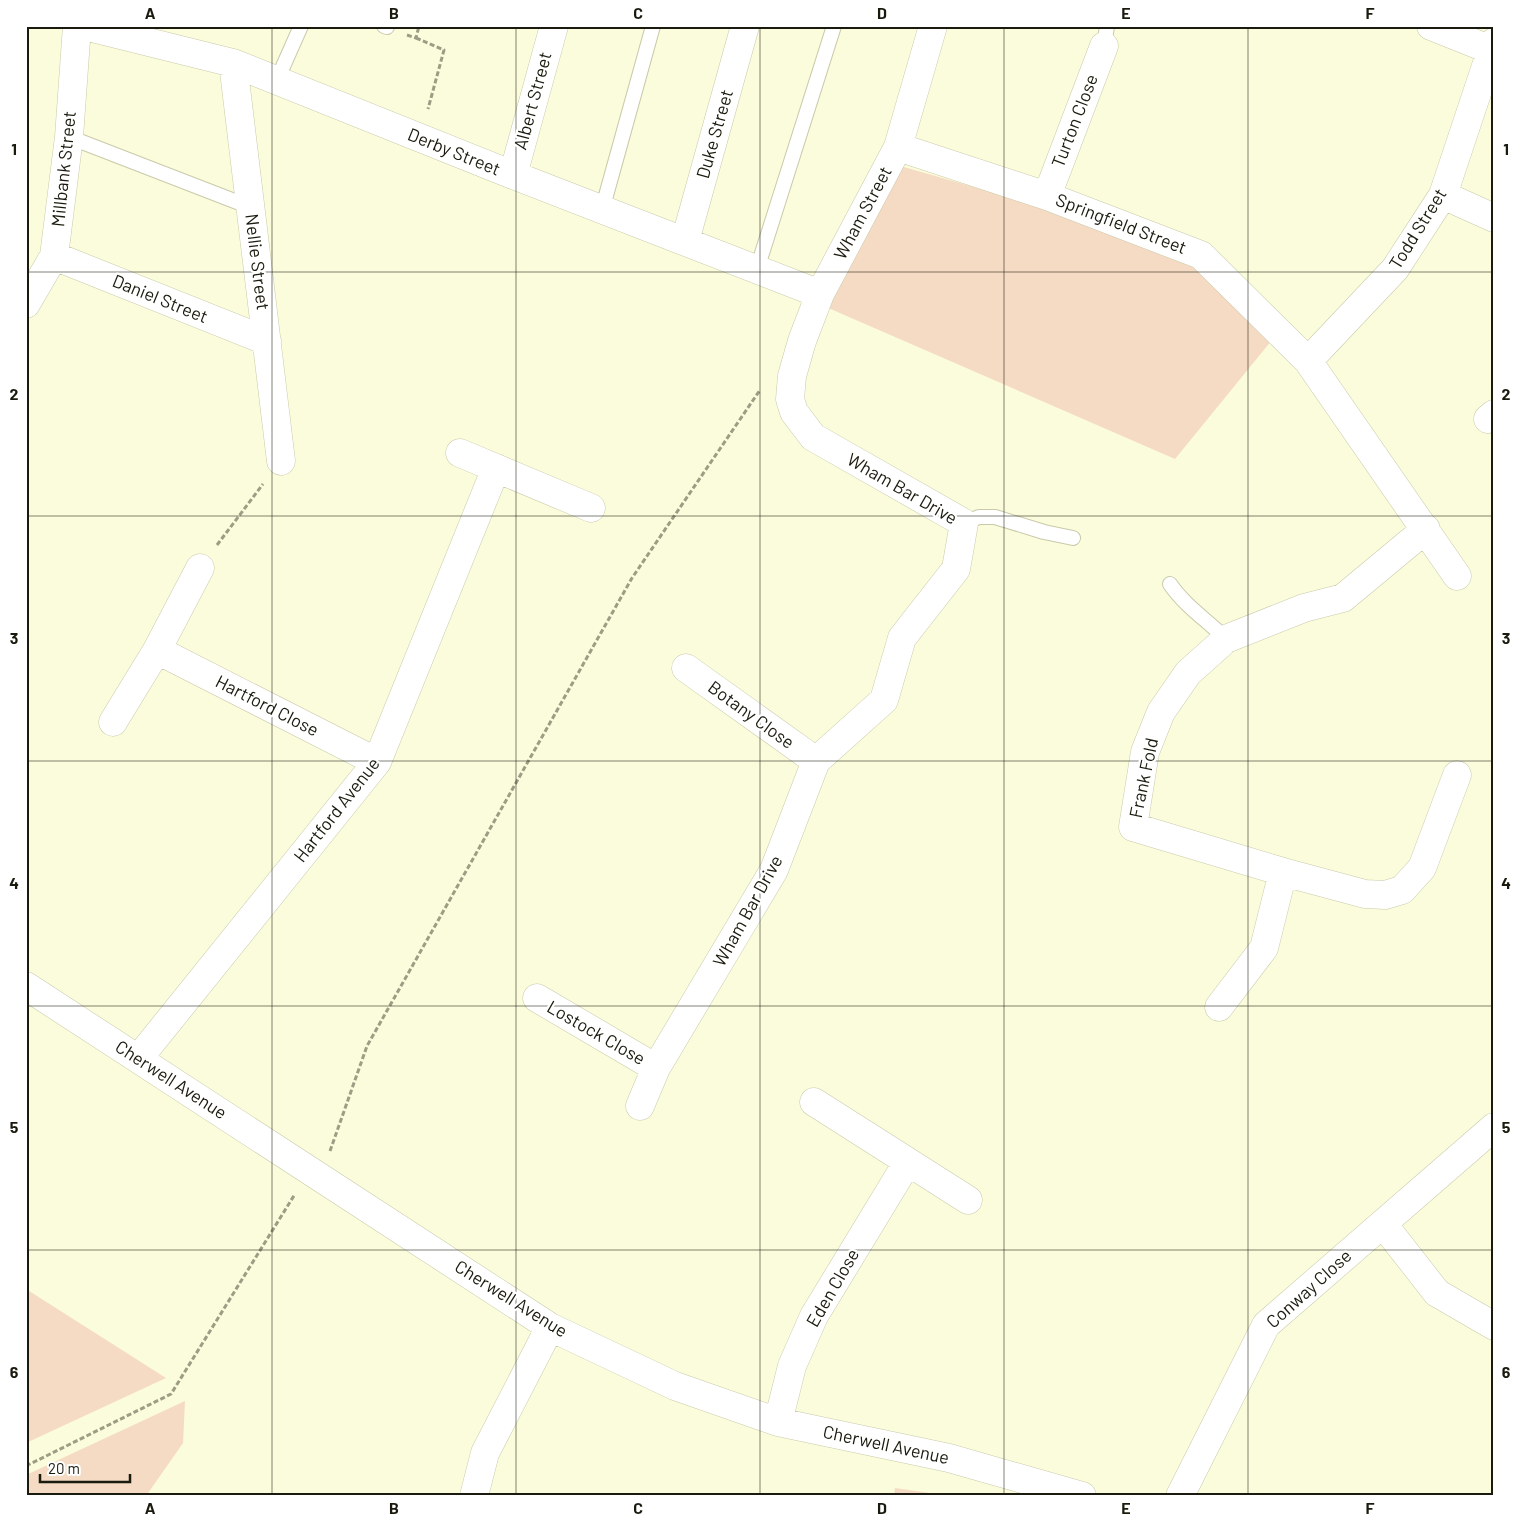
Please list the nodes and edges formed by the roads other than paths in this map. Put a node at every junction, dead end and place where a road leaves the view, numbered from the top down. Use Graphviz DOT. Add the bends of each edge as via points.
graph roads {
  1 [pos="77,26"];
  2 [pos="84,26"];
  3 [pos="301,26"];
  4 [pos="554,26"];
  5 [pos="653,26"];
  6 [pos="745,26"];
  7 [pos="834,26"];
  8 [pos="933,26"];
  9 [pos="1431,26"];
  10 [pos="1106,36"];
  11 [pos="1492,46"];
  12 [pos="233,63"];
  13 [pos="277,80"];
  14 [pos="69,137"];
  15 [pos="898,147"];
  16 [pos="513,175"];
  17 [pos="1443,195"];
  18 [pos="1047,196"];
  19 [pos="250,207"];
  20 [pos="602,210"];
  21 [pos="1494,218"];
  22 [pos="685,241"];
  23 [pos="54,256"];
  24 [pos="757,269"];
  25 [pos="820,294"];
  26 [pos="26,304"];
  27 [pos="267,341"];
  28 [pos="1308,361"];
  29 [pos="791,390"];
  30 [pos="460,454"];
  31 [pos="281,461"];
  32 [pos="496,468"];
  33 [pos="591,508"];
  34 [pos="964,523"];
  35 [pos="1426,529"];
  36 [pos="1073,538"];
  37 [pos="200,568"];
  38 [pos="1457,576"];
  39 [pos="1170,584"];
  40 [pos="1226,640"];
  41 [pos="157,650"];
  42 [pos="686,668"];
  43 [pos="113,722"];
  44 [pos="816,761"];
  45 [pos="377,762"];
  46 [pos="1457,775"];
  47 [pos="1283,872"];
  48 [pos="26,986"];
  49 [pos="537,998"];
  50 [pos="1219,1007"];
  51 [pos="138,1059"];
  52 [pos="656,1068"];
  53 [pos="814,1102"];
  54 [pos="640,1106"];
  55 [pos="1494,1127"];
  56 [pos="907,1163"];
  57 [pos="968,1200"];
  58 [pos="1383,1224"];
  59 [pos="1494,1326"];
  60 [pos="550,1327"];
  61 [pos="778,1422"];
  62 [pos="474,1496"];
  63 [pos="1082,1496"];
  64 [pos="1180,1496"];
  1 -- 14 [label="street, Millbank Street"];
  2 -- 12 [label="street, Derby Street"];
  3 -- 13 [label="lane"];
  4 -- 16 [label="street, Albert Street"];
  5 -- 20 [label="lane"];
  6 -- 22 [label="street, Duke Street"];
  7 -- 24 [label="lane"];
  8 -- 15 [label="street, Wham Street"];
  9 -- 11 [label="street"];
  10 -- 18 [label="street, Turton Close"];
  11 -- 17 [label="street, Todd Street"];
  12 -- 13 [label="street, Derby Street"];
  12 -- 19 [label="street, Nellie Street"];
  13 -- 16 [label="street, Derby Street"];
  14 -- 19 [label="lane"];
  14 -- 23 [label="street, Millbank Street"];
  15 -- 18 [label="street, Springfield Street"];
  15 -- 25 [label="street, Wham Street"];
  16 -- 20 [label="street, Derby Street"];
  17 -- 21 [label="street"];
  17 -- 28 [label="street, Todd Street" via="1395,269"];
  18 -- 28 [label="street, Springfield Street" via="1201,255"];
  19 -- 27 [label="street, Nellie Street"];
  20 -- 22 [label="street, Derby Street"];
  22 -- 24 [label="street, Derby Street"];
  23 -- 26 [label="street, Millbank Street"];
  23 -- 27 [label="street, Daniel Street"];
  24 -- 25 [label="street, Derby Street"];
  25 -- 29 [label="street, Wham Street" via="802,341"];
  27 -- 31 [label="street, Nellie Street"];
  28 -- 35 [label="street, Springfield Street"];
  29 -- 34 [label="street, Wham Bar Drive" via="794,412 813,437"];
  30 -- 32 [label="street"];
  32 -- 33 [label="street"];
  32 -- 45 [label="street, Hartford Avenue"];
  34 -- 36 [label="lane" via="979,517 995,517"];
  34 -- 44 [label="street, Wham Bar Drive" via="956,569 902,638 884,700"];
  35 -- 38 [label="street, Springfield Street"];
  35 -- 40 [label="street, Frank Fold" via="1344,598 1304,608"];
  37 -- 41 [label="street"];
  39 -- 40 [label="lane" via="1180,600 1203,616"];
  40 -- 47 [label="street, Frank Fold" via="1188,673 1161,712 1146,752 1133,828"];
  41 -- 43 [label="street"];
  41 -- 45 [label="street, Hartford Close"];
  42 -- 44 [label="street, Botany Close"];
  44 -- 52 [label="street, Wham Bar Drive" via="774,870"];
  45 -- 51 [label="street, Hartford Avenue"];
  46 -- 47 [label="street, Frank Fold" via="1422,868 1402,890 1385,895 1365,894"];
  47 -- 50 [label="street" via="1264,948"];
  48 -- 51 [label="street, Cherwell Avenue"];
  49 -- 52 [label="street, Lostock Close"];
  51 -- 60 [label="street, Cherwell Avenue"];
  52 -- 54 [label="street, Wham Bar Drive"];
  53 -- 56 [label="street"];
  55 -- 58 [label="street, Conway Close"];
  56 -- 57 [label="street"];
  56 -- 61 [label="street, Eden Close" via="814,1316 792,1366"];
  58 -- 59 [label="street" via="1437,1293"];
  58 -- 64 [label="street, Conway Close" via="1266,1325"];
  60 -- 61 [label="street, Cherwell Avenue" via="675,1386"];
  60 -- 62 [label="street" via="485,1453"];
  61 -- 63 [label="street, Cherwell Avenue" via="949,1458"];
}
